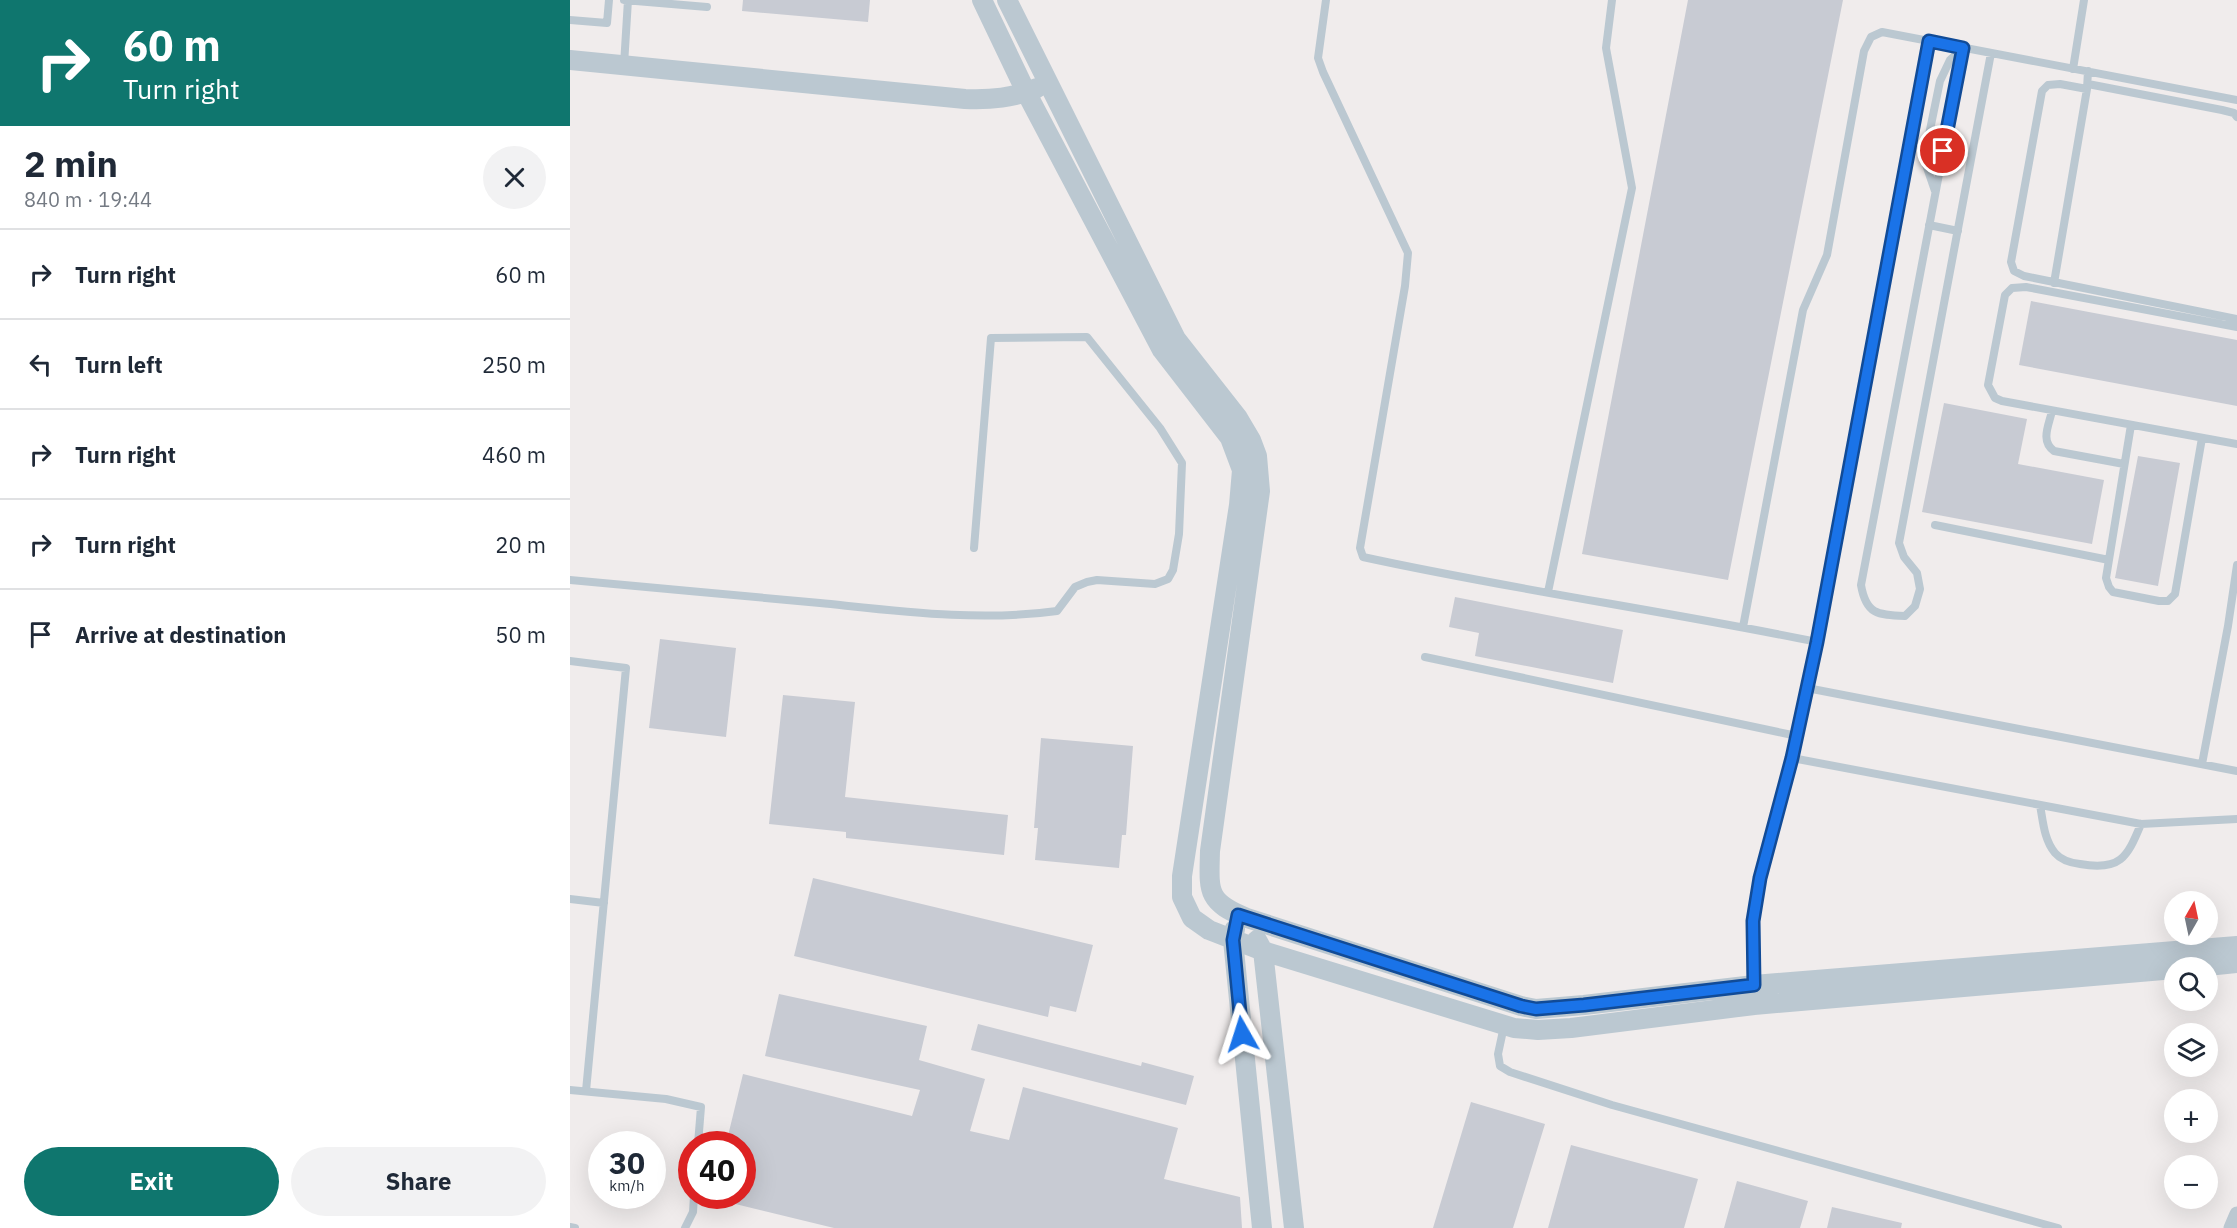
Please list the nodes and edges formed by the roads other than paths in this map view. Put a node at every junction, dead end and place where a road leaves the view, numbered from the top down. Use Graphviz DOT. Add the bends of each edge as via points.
graph roads {
  1 [pos="609,0"];
  2 [pos="626,0"];
  3 [pos="982,0"];
  4 [pos="1007,0"];
  5 [pos="1326,0"];
  6 [pos="1612,0"];
  7 [pos="2084,0"];
  8 [pos="707,7"];
  9 [pos="570,20"];
  10 [pos="1929,41"];
  11 [pos="1963,48"];
  12 [pos="1991,53"];
  13 [pos="570,60"];
  14 [pos="624,66"];
  15 [pos="2073,69"];
  16 [pos="2088,72"];
  17 [pos="1048,84"];
  18 [pos="2088,87"];
  19 [pos="1026,92"];
  20 [pos="2237,100"];
  21 [pos="2237,117"];
  22 [pos="1936,192"];
  23 [pos="1929,225"];
  24 [pos="1958,231"];
  25 [pos="2054,283"];
  26 [pos="2237,319"];
  27 [pos="2237,327"];
  28 [pos="2052,411"];
  29 [pos="2131,425"];
  30 [pos="2202,438"];
  31 [pos="2237,444"];
  32 [pos="2124,464"];
  33 [pos="1935,525"];
  34 [pos="974,548"];
  35 [pos="2109,560"];
  36 [pos="2237,565"];
  37 [pos="570,580"];
  38 [pos="1548,592"];
  39 [pos="1743,627"];
  40 [pos="2233,627"];
  41 [pos="1817,642"];
  42 [pos="1425,657"];
  43 [pos="570,661"];
  44 [pos="1807,688"];
  45 [pos="1797,736"];
  46 [pos="1792,758"];
  47 [pos="2202,764"];
  48 [pos="2237,771"];
  49 [pos="2040,805"];
  50 [pos="2237,819"];
  51 [pos="2141,824"];
  52 [pos="570,899"];
  53 [pos="604,903"];
  54 [pos="1243,916"];
  55 [pos="1233,940"];
  56 [pos="2237,946"];
  57 [pos="1263,951"];
  58 [pos="2200,957"];
  59 [pos="2218,963"];
  60 [pos="2237,963"];
  61 [pos="2164,965"];
  62 [pos="2164,965"];
  63 [pos="1754,985"];
  64 [pos="1754,1005"];
  65 [pos="1504,1025"];
  66 [pos="570,1090"];
  67 [pos="586,1091"];
  68 [pos="699,1131"];
  69 [pos="693,1209"];
  70 [pos="2237,1214"];
  71 [pos="570,1227"];
  72 [pos="575,1228"];
  73 [pos="685,1228"];
  74 [pos="1262,1228"];
  75 [pos="1294,1228"];
  76 [pos="2058,1228"];
  77 [pos="2231,1228"];
  1 -- 9 [label="lane" via="607,23"];
  2 -- 8 [label="lane"];
  2 -- 14 [label="lane"];
  3 -- 19 [label="street"];
  4 -- 17 [label="street"];
  5 -- 38 [label="lane" via="1318,58 1407,254 1405,286 1360,548 1363,557"];
  6 -- 38 [label="lane" via="1606,48 1632,188"];
  7 -- 15 [label="lane"];
  10 -- 11 [label="lane"];
  10 -- 39 [label="lane" via="1882,32 1871,37 1864,51 1827,255 1803,310"];
  10 -- 41 [label="lane"];
  11 -- 12 [label="lane"];
  11 -- 22 [label="lane"];
  11 -- 22 [label="lane" via="1950,60 1940,81 1924,159"];
  12 -- 15 [label="lane"];
  12 -- 24 [label="lane"];
  13 -- 14 [label="street"];
  14 -- 19 [label="street" via="965,99 992,100"];
  15 -- 16 [label="lane"];
  16 -- 18 [label="lane"];
  16 -- 20 [label="lane"];
  17 -- 19 [label="street"];
  17 -- 54 [label="street" via="1176,339 1238,418 1257,456 1260,490 1210,851 1209,889 1221,905"];
  18 -- 21 [label="lane" via="2222,110"];
  18 -- 25 [label="lane"];
  18 -- 25 [label="lane" via="2048,85 2042,91 2012,254 2014,271"];
  19 -- 55 [label="street" via="1162,350 1230,438 1242,470 1182,876 1182,897 1192,918"];
  22 -- 23 [label="lane"];
  23 -- 24 [label="lane"];
  23 -- 24 [label="lane" via="1862,585 1864,600 1872,610 1887,615 1905,616 1915,606 1920,589 1917,573 1899,543"];
  25 -- 26 [label="lane"];
  27 -- 28 [label="lane" via="2026,287 2012,288 2005,295 1988,386 1995,398"];
  28 -- 29 [label="lane"];
  28 -- 32 [label="lane" via="2047,446 2054,451"];
  29 -- 30 [label="lane"];
  29 -- 32 [label="lane"];
  30 -- 31 [label="lane"];
  30 -- 35 [label="lane" via="2175,594 2168,601 2159,601 2114,592 2106,578"];
  32 -- 35 [label="lane"];
  33 -- 35 [label="lane"];
  34 -- 37 [label="lane" via="991,338 1087,337 1182,463 1179,534 1168,579 1155,584 1097,580 1075,587 1057,611 993,615 920,613"];
  36 -- 40 [label="lane"];
  38 -- 39 [label="lane"];
  39 -- 41 [label="lane"];
  40 -- 47 [label="lane"];
  41 -- 44 [label="lane"];
  42 -- 45 [label="lane"];
  43 -- 53 [label="lane" via="626,668"];
  44 -- 45 [label="lane"];
  44 -- 47 [label="lane"];
  45 -- 46 [label="lane"];
  46 -- 49 [label="lane"];
  46 -- 63 [label="lane" via="1760,878 1753,921"];
  47 -- 48 [label="lane"];
  49 -- 51 [label="lane"];
  49 -- 51 [label="lane" via="2046,838 2056,854 2067,862 2094,867 2113,864 2130,851"];
  50 -- 51 [label="lane"];
  52 -- 53 [label="lane"];
  53 -- 67 [label="lane"];
  54 -- 55 [label="street"];
  54 -- 57 [label="street"];
  54 -- 63 [label="street" via="1536,1009"];
  55 -- 57 [label="street"];
  55 -- 74 [label="street"];
  56 -- 58 [label="street"];
  57 -- 65 [label="street"];
  57 -- 75 [label="street"];
  59 -- 60 [label="street"];
  61 -- 63 [label="street"];
  62 -- 64 [label="street"];
  63 -- 64 [label="lane"];
  64 -- 65 [label="street" via="1571,1028 1538,1030"];
  65 -- 76 [label="lane" via="1498,1054 1500,1066 1510,1072 1623,1108"];
  66 -- 67 [label="lane"];
  67 -- 68 [label="lane" via="666,1099 701,1107"];
  69 -- 73 [label="lane"];
  70 -- 77 [label="street"];
  71 -- 72 [label="lane"];
}
